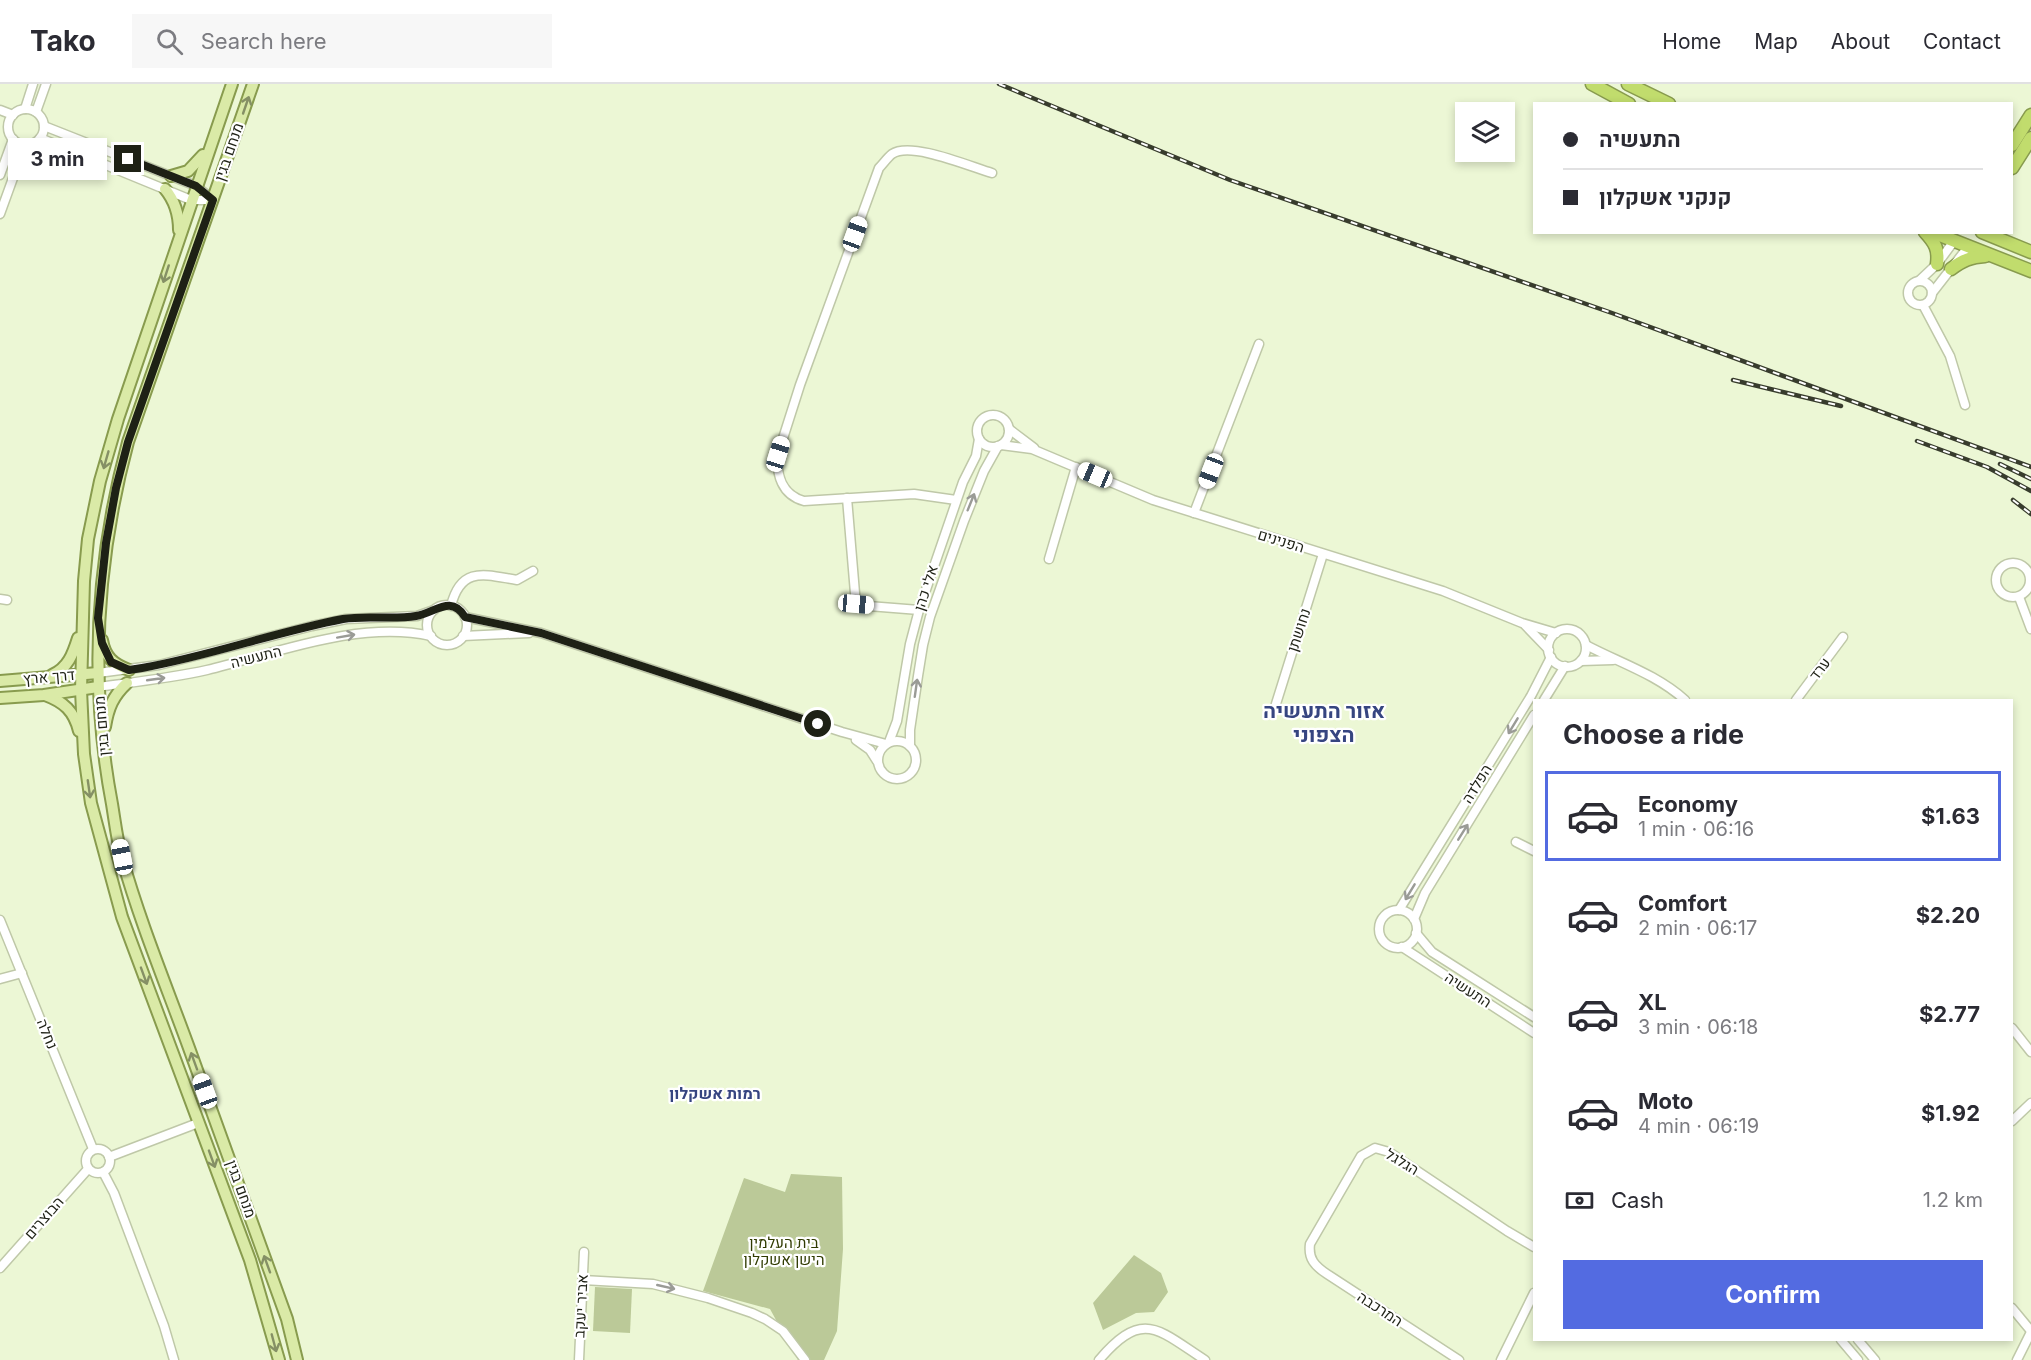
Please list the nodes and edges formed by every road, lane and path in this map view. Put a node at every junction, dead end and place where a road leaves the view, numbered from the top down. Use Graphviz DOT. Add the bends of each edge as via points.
graph roads {
  1 [pos="33,84"];
  2 [pos="46,84"];
  3 [pos="232,84"];
  4 [pos="253,84"];
  5 [pos="1592,84"];
  6 [pos="1628,84"];
  7 [pos="1625,102"];
  8 [pos="1666,102"];
  9 [pos="25,109"];
  10 [pos="0,110"];
  11 [pos="36,112"];
  12 [pos="13,115"];
  13 [pos="2031,116"];
  14 [pos="4,126"];
  15 [pos="44,126"];
  16 [pos="40,138"];
  17 [pos="2031,138"];
  18 [pos="13,140"];
  19 [pos="212,140"];
  20 [pos="2013,143"];
  21 [pos="25,145"];
  22 [pos="2013,166"];
  23 [pos="992,173"];
  24 [pos="0,175"];
  25 [pos="171,176"];
  26 [pos="196,186"];
  27 [pos="165,189"];
  28 [pos="191,200"];
  29 [pos="213,200"];
  30 [pos="0,214"];
  31 [pos="1927,234"];
  32 [pos="1942,234"];
  33 [pos="1975,234"];
  34 [pos="1987,234"];
  35 [pos="2004,234"];
  36 [pos="179,236"];
  37 [pos="1957,237"];
  38 [pos="2015,246"];
  39 [pos="1968,247"];
  40 [pos="2031,252"];
  41 [pos="1990,256"];
  42 [pos="1937,264"];
  43 [pos="1952,269"];
  44 [pos="2031,271"];
  45 [pos="1920,280"];
  46 [pos="1932,293"];
  47 [pos="1923,305"];
  48 [pos="1259,344"];
  49 [pos="1965,405"];
  50 [pos="1009,429"];
  51 [pos="979,439"];
  52 [pos="1000,446"];
  53 [pos="1042,453"];
  54 [pos="1076,467"];
  55 [pos="847,498"];
  56 [pos="956,500"];
  57 [pos="1194,513"];
  58 [pos="1323,554"];
  59 [pos="1049,559"];
  60 [pos="533,571"];
  61 [pos="2019,597"];
  62 [pos="452,606"];
  63 [pos="434,610"];
  64 [pos="919,610"];
  65 [pos="465,617"];
  66 [pos="98,618"];
  67 [pos="1522,623"];
  68 [pos="81,626"];
  69 [pos="2031,629"];
  70 [pos="541,633"];
  71 [pos="1556,633"];
  72 [pos="431,636"];
  73 [pos="464,636"];
  74 [pos="1844,637"];
  75 [pos="1586,645"];
  76 [pos="1550,653"];
  77 [pos="1617,660"];
  78 [pos="1581,661"];
  79 [pos="1565,666"];
  80 [pos="129,670"];
  81 [pos="98,673"];
  82 [pos="81,674"];
  83 [pos="46,677"];
  84 [pos="0,681"];
  85 [pos="127,683"];
  86 [pos="99,687"];
  87 [pos="81,690"];
  88 [pos="44,695"];
  89 [pos="0,698"];
  90 [pos="1545,699"];
  91 [pos="1684,699"];
  92 [pos="1797,699"];
  93 [pos="1275,707"];
  94 [pos="1533,717"];
  95 [pos="842,732"];
  96 [pos="887,743"];
  97 [pos="910,746"];
  98 [pos="104,751"];
  99 [pos="84,754"];
  100 [pos="877,760"];
  101 [pos="1516,842"];
  102 [pos="1533,850"];
  103 [pos="1399,910"];
  104 [pos="1414,919"];
  105 [pos="0,920"];
  106 [pos="1416,933"];
  107 [pos="1402,947"];
  108 [pos="22,973"];
  109 [pos="0,979"];
  110 [pos="1533,1016"];
  111 [pos="2013,1029"];
  112 [pos="1533,1032"];
  113 [pos="2031,1052"];
  114 [pos="2031,1103"];
  115 [pos="2013,1121"];
  116 [pos="198,1123"];
  117 [pos="93,1149"];
  118 [pos="109,1156"];
  119 [pos="88,1169"];
  120 [pos="103,1172"];
  121 [pos="1533,1246"];
  122 [pos="584,1252"];
  123 [pos="1308,1253"];
  124 [pos="0,1268"];
  125 [pos="583,1280"];
  126 [pos="1533,1295"];
  127 [pos="2013,1309"];
  128 [pos="2031,1332"];
  129 [pos="1842,1341"];
  130 [pos="1859,1341"];
  131 [pos="1195,1357"];
  132 [pos="174,1360"];
  133 [pos="279,1360"];
  134 [pos="297,1360"];
  135 [pos="579,1360"];
  136 [pos="805,1360"];
  137 [pos="1099,1360"];
  138 [pos="1205,1360"];
  139 [pos="1459,1360"];
  140 [pos="1501,1360"];
  141 [pos="1858,1360"];
  142 [pos="1875,1360"];
  143 [pos="2017,1360"];
  1 -- 9 [label="street"];
  2 -- 11 [label="street"];
  3 -- 19 [label="main road, מנחם בגין"];
  29 -- 4 [label="main road, מנחם בגין, one-way"];
  5 -- 7 [label="highway"];
  6 -- 8 [label="highway"];
  9 -- 11 [label="street"];
  9 -- 12 [label="street"];
  10 -- 12 [label="street"];
  11 -- 15 [label="street"];
  12 -- 14 [label="street"];
  13 -- 20 [label="highway"];
  14 -- 18 [label="street"];
  15 -- 16 [label="street"];
  15 -- 25 [label="street"];
  16 -- 21 [label="street"];
  16 -- 27 [label="street"];
  17 -- 22 [label="highway"];
  18 -- 21 [label="street"];
  18 -- 24 [label="street"];
  19 -- 25 [label="main road" via="188,171"];
  19 -- 26 [label="main road, מנחם בגין"];
  21 -- 30 [label="street"];
  23 -- 55 [label="street" via="920,151 904,150 892,154 879,168 800,385 777,463 784,488 797,499"];
  25 -- 26 [label="street"];
  26 -- 28 [label="main road, מנחם בגין"];
  26 -- 29 [label="street"];
  27 -- 28 [label="street"];
  27 -- 36 [label="main road" via="176,209"];
  28 -- 29 [label="street"];
  28 -- 36 [label="main road, מנחם בגין"];
  29 -- 66 [label="main road, מנחם בגין" via="122,465 106,543"];
  31 -- 42 [label="highway" via="1938,249"];
  32 -- 37 [label="highway"];
  33 -- 39 [label="highway"];
  34 -- 38 [label="highway"];
  35 -- 38 [label="highway"];
  36 -- 68 [label="main road, מנחם בגין, one-way" via="100,481 88,539"];
  37 -- 39 [label="highway"];
  37 -- 42 [label="street"];
  38 -- 40 [label="highway"];
  39 -- 41 [label="highway"];
  39 -- 43 [label="street"];
  41 -- 43 [label="highway" via="1971,256"];
  41 -- 44 [label="highway"];
  42 -- 45 [label="street"];
  43 -- 46 [label="street"];
  45 -- 46 [label="street" via="1929,284"];
  45 -- 47 [label="street" via="1911,284 1907,293 1911,302"];
  46 -- 47 [label="street"];
  47 -- 49 [label="street" via="1950,356"];
  48 -- 57 [label="street"];
  50 -- 51 [label="street" via="999,416 986,416 978,426"];
  50 -- 52 [label="street"];
  50 -- 53 [label="street, הפנינים"];
  51 -- 52 [label="street" via="987,446"];
  51 -- 56 [label="street, אלי כהן" via="976,456"];
  52 -- 53 [label="street, הפנינים"];
  97 -- 52 [label="street, אלי כהן, one-way" via="930,617 972,500"];
  53 -- 54 [label="street, הפנינים"];
  54 -- 57 [label="street, הפנינים"];
  54 -- 59 [label="street"];
  55 -- 56 [label="street" via="914,494"];
  55 -- 64 [label="street" via="856,604"];
  56 -- 64 [label="street, אלי כהן"];
  57 -- 58 [label="street, הפנינים"];
  58 -- 67 [label="street, הפנינים" via="1443,591"];
  58 -- 93 [label="street, נחושתן"];
  60 -- 62 [label="street" via="517,580 480,573 468,578 454,595"];
  61 -- 61 [label="street" via="2030,585 2030,574 2023,566 2007,564 1998,572 1996,583 2007,597"];
  61 -- 69 [label="street"];
  62 -- 63 [label="street"];
  62 -- 65 [label="street"];
  63 -- 72 [label="street" via="427,625"];
  63 -- 80 [label="street, התעשיה" via="417,616 369,616 312,626"];
  64 -- 96 [label="street, אלי כהן" via="897,720"];
  65 -- 70 [label="street"];
  65 -- 73 [label="street"];
  66 -- 80 [label="main road" via="106,654 111,662"];
  66 -- 81 [label="main road, מנחם בגין"];
  67 -- 71 [label="street, הפנינים"];
  67 -- 76 [label="street, הפנינים"];
  68 -- 82 [label="main road, מנחם בגין"];
  68 -- 83 [label="main road" via="64,668"];
  70 -- 73 [label="street"];
  70 -- 95 [label="street"];
  71 -- 75 [label="street" via="1576,631"];
  71 -- 76 [label="street"];
  72 -- 73 [label="street" via="447,645"];
  85 -- 72 [label="street, התעשיה, one-way" via="206,670 354,634 409,631"];
  74 -- 92 [label="street, ערד"];
  75 -- 77 [label="street"];
  75 -- 78 [label="street"];
  76 -- 79 [label="street" via="1554,662"];
  76 -- 103 [label="street, הפלדה, one-way" via="1531,696"];
  77 -- 78 [label="street"];
  77 -- 91 [label="street" via="1655,678"];
  78 -- 79 [label="street"];
  79 -- 90 [label="street"];
  80 -- 81 [label="street, התעשיה"];
  81 -- 82 [label="main road, דרך ארץ"];
  81 -- 86 [label="main road, מנחם בגין"];
  82 -- 83 [label="main road, דרך ארץ"];
  82 -- 87 [label="main road, מנחם בגין"];
  83 -- 84 [label="main road, דרך ארץ"];
  85 -- 86 [label="street, התעשיה"];
  85 -- 98 [label="main road" via="111,703"];
  86 -- 87 [label="main road, התעשיה"];
  86 -- 98 [label="main road, מנחם בגין"];
  87 -- 88 [label="main road, דרך ארץ"];
  87 -- 99 [label="main road, מנחם בגין"];
  88 -- 89 [label="main road, דרך ארץ"];
  88 -- 99 [label="main road" via="66,705 73,713"];
  104 -- 94 [label="street, הפלדה, one-way" via="1425,893"];
  95 -- 96 [label="street"];
  95 -- 100 [label="street" via="864,745"];
  96 -- 97 [label="street" via="900,741"];
  96 -- 100 [label="street"];
  97 -- 100 [label="street" via="916,764 904,778 888,778"];
  134 -- 98 [label="main road, מנחם בגין, one-way" via="287,1319 122,857"];
  99 -- 116 [label="main road, מנחם בגין, one-way" via="91,803 122,917"];
  101 -- 102 [label="street"];
  103 -- 104 [label="street"];
  103 -- 107 [label="street" via="1384,916 1380,931 1388,944"];
  104 -- 106 [label="street"];
  105 -- 108 [label="street, נחלה"];
  106 -- 107 [label="street"];
  106 -- 110 [label="street, התעשיה" via="1432,952"];
  107 -- 112 [label="street, התעשיה"];
  108 -- 109 [label="street"];
  108 -- 117 [label="street, נחלה"];
  111 -- 113 [label="street"];
  114 -- 115 [label="street"];
  116 -- 118 [label="street"];
  116 -- 133 [label="main road, מנחם בגין, one-way" via="250,1260"];
  117 -- 118 [label="street" via="101,1149"];
  117 -- 119 [label="street" via="86,1158"];
  118 -- 120 [label="street" via="110,1164"];
  119 -- 120 [label="street"];
  119 -- 124 [label="street, הבוצרים"];
  120 -- 132 [label="street"];
  121 -- 123 [label="street, הגלגל" via="1389,1152 1375,1148 1361,1156 1313,1236"];
  122 -- 125 [label="street, אביר יעקב"];
  123 -- 139 [label="street, המרכבה" via="1311,1261 1327,1274"];
  125 -- 135 [label="street, אביר יעקב"];
  125 -- 136 [label="street, one-way" via="653,1284 741,1309 783,1331"];
  126 -- 140 [label="street"];
  127 -- 128 [label="street"];
  128 -- 143 [label="street"];
  129 -- 141 [label="street"];
  130 -- 142 [label="street"];
  131 -- 137 [label="street" via="1159,1330 1148,1327 1125,1334"];
  131 -- 138 [label="street"];
}
